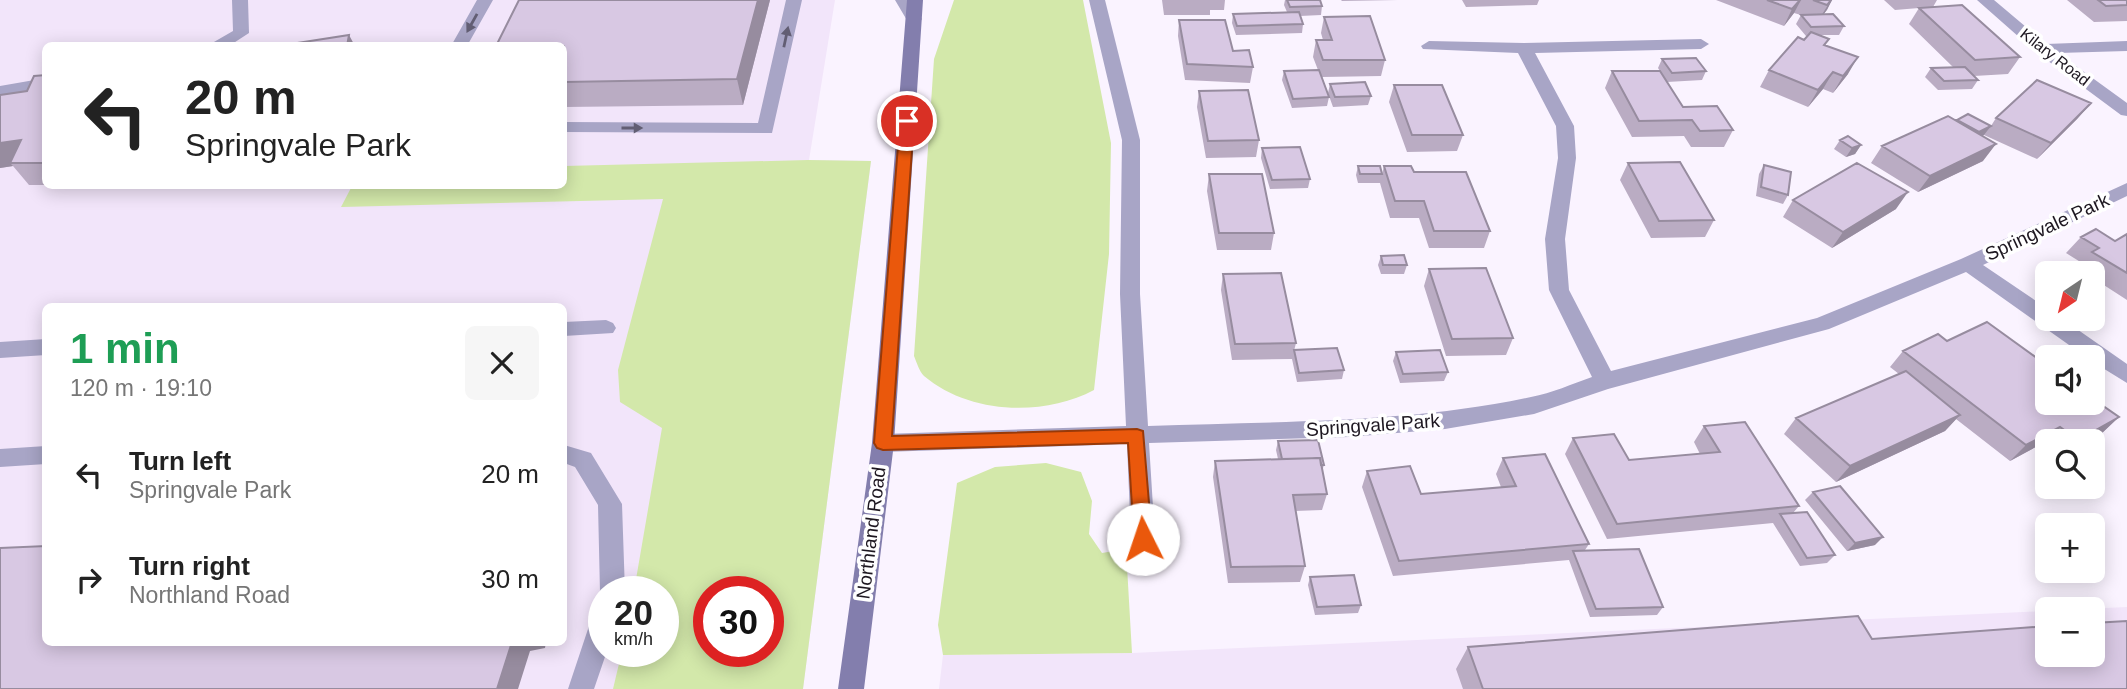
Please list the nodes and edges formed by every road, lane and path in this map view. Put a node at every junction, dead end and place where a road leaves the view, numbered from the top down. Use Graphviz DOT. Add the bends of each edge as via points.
graph roads {
  1 [pos="240,0"];
  2 [pos="485,0"];
  3 [pos="794,0"];
  4 [pos="1097,0"];
  5 [pos="1985,0"];
  6 [pos="911,6"];
  7 [pos="223,42"];
  8 [pos="461,42"];
  9 [pos="1701,44"];
  10 [pos="1429,46"];
  11 [pos="2127,46"];
  12 [pos="1524,48"];
  13 [pos="2042,49"];
  14 [pos="42,84"];
  15 [pos="0,91"];
  16 [pos="2127,111"];
  17 [pos="567,127"];
  18 [pos="2127,189"];
  19 [pos="1968,264"];
  20 [pos="606,328"];
  21 [pos="567,329"];
  22 [pos="42,347"];
  23 [pos="0,350"];
  24 [pos="2127,375"];
  25 [pos="1605,381"];
  26 [pos="1137,436"];
  27 [pos="883,443"];
  28 [pos="42,455"];
  29 [pos="567,455"];
  30 [pos="0,458"];
  31 [pos="1143,539"];
  32 [pos="612,576"];
  33 [pos="588,666"];
  34 [pos="580,689"];
  35 [pos="851,689"];
  1 -- 7 [label="street" via="241,33"];
  2 -- 8 [label="street, one-way"];
  17 -- 3 [label="street, one-way" via="766,129"];
  4 -- 26 [label="street" via="1131,140 1130,293"];
  5 -- 13 [label="street, Kilary Road"];
  6 -- 27 [label="main road, Northland Road"];
  9 -- 12 [label="street"];
  10 -- 12 [label="street"];
  11 -- 13 [label="street"];
  12 -- 25 [label="street" via="1565,126 1567,158 1555,239 1559,290"];
  13 -- 16 [label="street, Kilary Road"];
  14 -- 15 [label="street"];
  18 -- 19 [label="street, Springvale Park"];
  19 -- 24 [label="street, Springvale Park"];
  19 -- 25 [label="street, Springvale Park" via="1822,324"];
  20 -- 21 [label="street"];
  22 -- 23 [label="street"];
  25 -- 26 [label="street, Springvale Park" via="1534,405 1446,420"];
  26 -- 27 [label="street, Springvale Park"];
  26 -- 31 [label="street"];
  27 -- 35 [label="main road, Northland Road"];
  28 -- 30 [label="street"];
  29 -- 32 [label="street" via="583,460 610,504"];
  33 -- 34 [label="street"];
}
